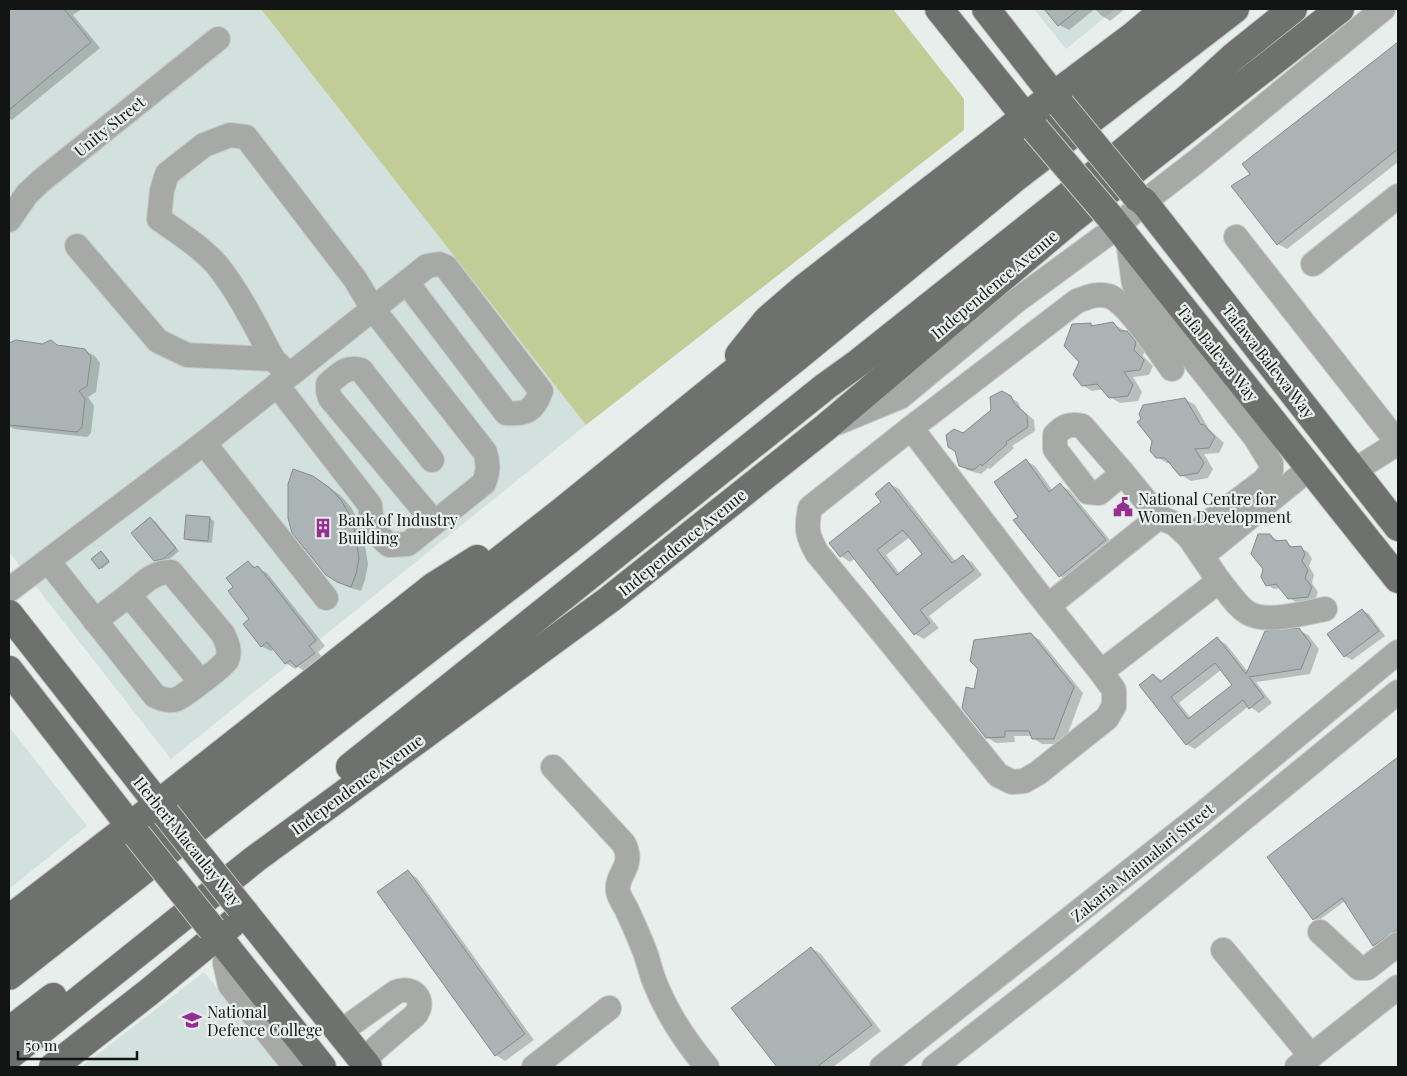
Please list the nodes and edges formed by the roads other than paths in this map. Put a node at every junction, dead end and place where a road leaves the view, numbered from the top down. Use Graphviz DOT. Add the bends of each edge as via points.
graph roads {
  1 [pos="939,9"];
  2 [pos="986,9"];
  3 [pos="1165,9"];
  4 [pos="1199,9"];
  5 [pos="1235,9"];
  6 [pos="1294,9"];
  7 [pos="1340,9"];
  8 [pos="1383,9"];
  9 [pos="218,38"];
  10 [pos="1336,47"];
  11 [pos="1246,83"];
  12 [pos="1057,100"];
  13 [pos="1031,122"];
  14 [pos="1398,196"];
  15 [pos="1141,200"];
  16 [pos="9,220"];
  17 [pos="1118,228"];
  18 [pos="1236,237"];
  19 [pos="77,246"];
  20 [pos="1313,264"];
  21 [pos="407,282"];
  22 [pos="373,309"];
  23 [pos="773,328"];
  24 [pos="1172,369"];
  25 [pos="280,373"];
  26 [pos="826,427"];
  27 [pos="910,428"];
  28 [pos="204,443"];
  29 [pos="1398,443"];
  30 [pos="432,460"];
  31 [pos="1310,468"];
  32 [pos="1354,470"];
  33 [pos="1123,473"];
  34 [pos="1158,517"];
  35 [pos="551,520"];
  36 [pos="434,522"];
  37 [pos="1398,526"];
  38 [pos="1195,546"];
  39 [pos="48,561"];
  40 [pos="1398,579"];
  41 [pos="1219,581"];
  42 [pos="9,590"];
  43 [pos="129,595"];
  44 [pos="326,598"];
  45 [pos="1048,606"];
  46 [pos="1325,609"];
  47 [pos="9,614"];
  48 [pos="95,621"];
  49 [pos="1398,652"];
  50 [pos="9,670"];
  51 [pos="1101,672"];
  52 [pos="201,682"];
  53 [pos="1398,692"];
  54 [pos="553,767"];
  55 [pos="162,809"];
  56 [pos="133,831"];
  57 [pos="243,910"];
  58 [pos="9,918"];
  59 [pos="1320,932"];
  60 [pos="219,937"];
  61 [pos="1398,944"];
  62 [pos="9,948"];
  63 [pos="1223,950"];
  64 [pos="1000,975"];
  65 [pos="9,976"];
  66 [pos="1398,987"];
  67 [pos="1022,998"];
  68 [pos="609,1008"];
  69 [pos="9,1031"];
  70 [pos="340,1032"];
  71 [pos="9,1056"];
  72 [pos="960,1059"];
  73 [pos="1304,1061"];
  74 [pos="365,1064"];
  75 [pos="53,1067"];
  76 [pos="295,1067"];
  77 [pos="322,1067"];
  78 [pos="534,1067"];
  79 [pos="707,1067"];
  80 [pos="882,1067"];
  81 [pos="934,1067"];
  1 -- 13 [label="main road, Tafa Balewa Way"];
  2 -- 12 [label="main road"];
  3 -- 12 [label="main road"];
  4 -- 23 [label="main road" via="995,166"];
  5 -- 65 [label="main road" via="1016,178 570,540"];
  6 -- 69 [label="main road, Independence Avenue" via="1123,152 866,357 371,750"];
  7 -- 11 [label="main road, Independence Avenue"];
  8 -- 10 [label="street"];
  9 -- 16 [label="street, Unity Street" via="42,180"];
  10 -- 11 [label="street"];
  10 -- 15 [label="street" via="1197,161"];
  11 -- 26 [label="main road, Independence Avenue" via="1067,223"];
  12 -- 13 [label="main road"];
  12 -- 15 [label="main road, bridge"];
  13 -- 17 [label="main road, Tafa Balewa Way, bridge"];
  13 -- 23 [label="main road" via="811,282"];
  14 -- 20 [label="street"];
  15 -- 17 [label="street"];
  15 -- 32 [label="main road, Tafawa Balewa Way"];
  17 -- 26 [label="street" via="1016,301 900,397"];
  17 -- 31 [label="main road, Tafa Balewa Way"];
  17 -- 38 [label="street" via="1134,284 1255,437 1271,463 1271,471 1264,480"];
  18 -- 29 [label="street"];
  19 -- 25 [label="street" via="158,341 187,355"];
  21 -- 21 [label="street" via="427,266 439,264 446,267 541,391 530,410 506,413"];
  21 -- 22 [label="street"];
  22 -- 25 [label="street"];
  22 -- 25 [label="street" via="355,279 246,137 230,135 204,145 167,174 159,219 216,264 239,296"];
  22 -- 36 [label="street" via="486,452 488,474 484,483"];
  23 -- 35 [label="main road" via="742,350 723,381"];
  24 -- 27 [label="street" via="1125,307 1110,296 1094,295 1077,301"];
  25 -- 28 [label="street"];
  25 -- 36 [label="street" via="370,505 377,534 389,545 408,544"];
  26 -- 71 [label="main road, Independence Avenue" via="610,599 255,859"];
  27 -- 45 [label="street"];
  27 -- 51 [label="street" via="810,508 809,540 817,553 998,775 1012,782 1024,781 1038,773 1107,718 1114,706 1114,690"];
  28 -- 39 [label="street"];
  28 -- 44 [label="street"];
  29 -- 32 [label="street"];
  30 -- 36 [label="street" via="361,370 345,370 328,384 330,398"];
  31 -- 38 [label="street"];
  31 -- 40 [label="main road, Tafa Balewa Way"];
  32 -- 37 [label="main road, Tafawa Balewa Way"];
  33 -- 34 [label="street"];
  34 -- 38 [label="street" via="1175,524"];
  34 -- 45 [label="street"];
  35 -- 55 [label="main road" via="464,566 434,586"];
  35 -- 62 [label="main road"];
  38 -- 41 [label="street"];
  39 -- 42 [label="street"];
  39 -- 48 [label="street"];
  41 -- 46 [label="street" via="1240,607 1256,616 1266,618"];
  41 -- 51 [label="street"];
  43 -- 48 [label="street"];
  43 -- 52 [label="street"];
  43 -- 52 [label="street" via="156,574 170,572 194,598 223,634 229,654 226,663"];
  45 -- 51 [label="street"];
  47 -- 55 [label="main road, Herbert Macaulay Way"];
  48 -- 52 [label="street" via="155,696 177,700"];
  49 -- 64 [label="street, Zakaria Maimalari Street" via="1201,816"];
  50 -- 56 [label="main road"];
  53 -- 67 [label="street, Zakaria Maimalari Street"];
  54 -- 79 [label="street" via="624,844 628,858 619,881 621,899 644,948 664,1004"];
  55 -- 56 [label="main road"];
  55 -- 57 [label="main road, Herbert Macaulay Way, bridge"];
  56 -- 58 [label="main road"];
  56 -- 60 [label="main road, bridge"];
  57 -- 60 [label="main road"];
  57 -- 70 [label="main road, Herbert Macaulay Way"];
  59 -- 61 [label="street" via="1358,968 1367,968"];
  60 -- 75 [label="main road"];
  60 -- 76 [label="street" via="230,985"];
  60 -- 77 [label="main road"];
  63 -- 73 [label="street"];
  64 -- 67 [label="street"];
  64 -- 80 [label="street, Zakaria Maimalari Street"];
  66 -- 73 [label="street"];
  67 -- 72 [label="street, Zakaria Maimalari Street"];
  68 -- 78 [label="street"];
  70 -- 74 [label="main road, Herbert Macaulay Way"];
  70 -- 74 [label="street" via="402,989 416,994 419,1003 415,1014"];
  72 -- 81 [label="street, Zakaria Maimalari Street"];
}
